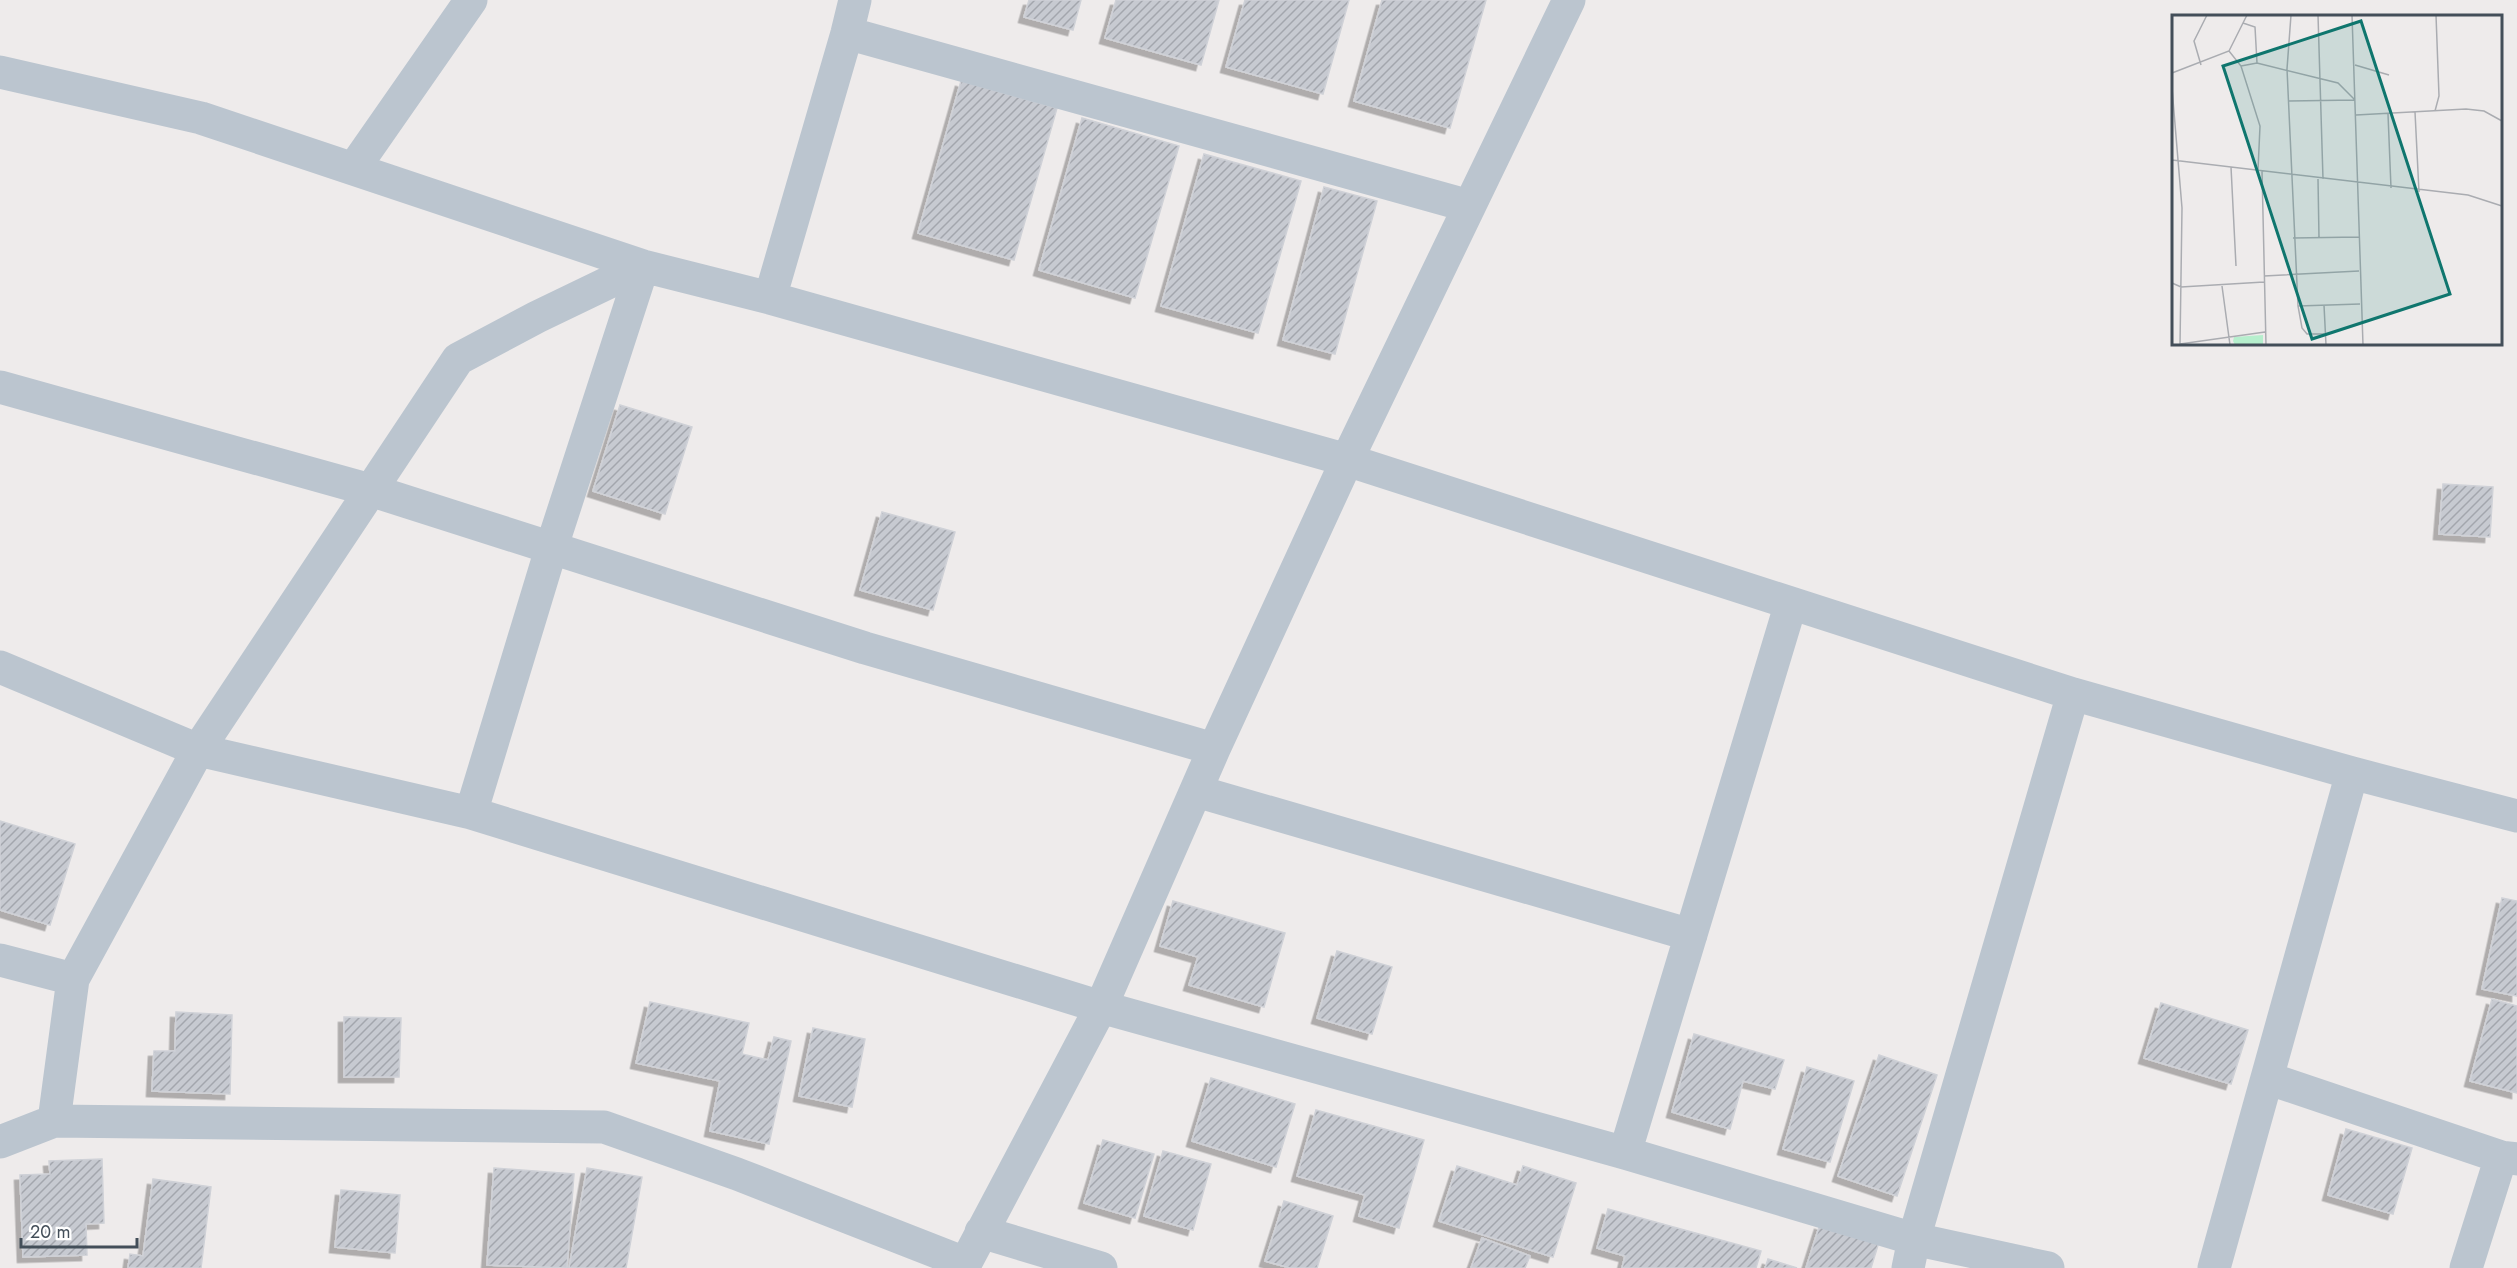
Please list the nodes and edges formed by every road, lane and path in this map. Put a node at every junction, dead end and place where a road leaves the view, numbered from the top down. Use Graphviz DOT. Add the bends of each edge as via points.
graph roads {
  1 [pos="471,0"];
  2 [pos="855,0"];
  3 [pos="1569,0"];
  4 [pos="847,33"];
  5 [pos="0,72"];
  6 [pos="354,168"];
  7 [pos="1469,206"];
  8 [pos="643,266"];
  9 [pos="770,298"];
  10 [pos="0,387"];
  11 [pos="1347,460"];
  12 [pos="370,490"];
  13 [pos="552,546"];
  14 [pos="1791,603"];
  15 [pos="0,667"];
  16 [pos="2073,694"];
  17 [pos="1214,749"];
  18 [pos="198,750"];
  19 [pos="2352,773"];
  20 [pos="1196,790"];
  21 [pos="471,813"];
  22 [pos="2517,816"];
  23 [pos="1691,935"];
  24 [pos="0,960"];
  25 [pos="73,979"];
  26 [pos="1101,1007"];
  27 [pos="2267,1078"];
  28 [pos="54,1121"];
  29 [pos="0,1142"];
  30 [pos="1625,1153"];
  31 [pos="2509,1158"];
  32 [pos="981,1232"];
  33 [pos="1911,1253"];
  34 [pos="964,1266"];
  35 [pos="1101,1268"];
  36 [pos="2048,1268"];
  37 [pos="2214,1268"];
  38 [pos="2466,1268"];
  1 -- 6 [label="street"];
  2 -- 4 [label="street"];
  3 -- 7 [label="street"];
  4 -- 7 [label="street"];
  4 -- 9 [label="street"];
  5 -- 6 [label="street" via="201,118"];
  6 -- 8 [label="street"];
  7 -- 11 [label="street"];
  8 -- 9 [label="street"];
  8 -- 12 [label="street" via="458,359"];
  8 -- 13 [label="street"];
  9 -- 11 [label="street"];
  10 -- 12 [label="street"];
  11 -- 14 [label="street"];
  11 -- 17 [label="street"];
  12 -- 13 [label="street"];
  12 -- 18 [label="street"];
  13 -- 17 [label="street" via="865,648"];
  13 -- 21 [label="street"];
  14 -- 16 [label="street"];
  14 -- 23 [label="street"];
  15 -- 18 [label="street"];
  16 -- 19 [label="street"];
  16 -- 33 [label="street"];
  17 -- 20 [label="street"];
  18 -- 21 [label="street"];
  18 -- 25 [label="street"];
  19 -- 22 [label="street"];
  19 -- 27 [label="street"];
  20 -- 23 [label="street"];
  20 -- 26 [label="street"];
  21 -- 26 [label="street"];
  23 -- 30 [label="street"];
  24 -- 25 [label="street"];
  25 -- 28 [label="street"];
  26 -- 30 [label="street"];
  26 -- 32 [label="street"];
  27 -- 31 [label="street"];
  27 -- 37 [label="street"];
  28 -- 29 [label="street"];
  28 -- 34 [label="street" via="604,1127 737,1174"];
  30 -- 33 [label="street"];
  31 -- 38 [label="street"];
  32 -- 34 [label="street"];
  32 -- 35 [label="street"];
  33 -- 36 [label="street"];
}
